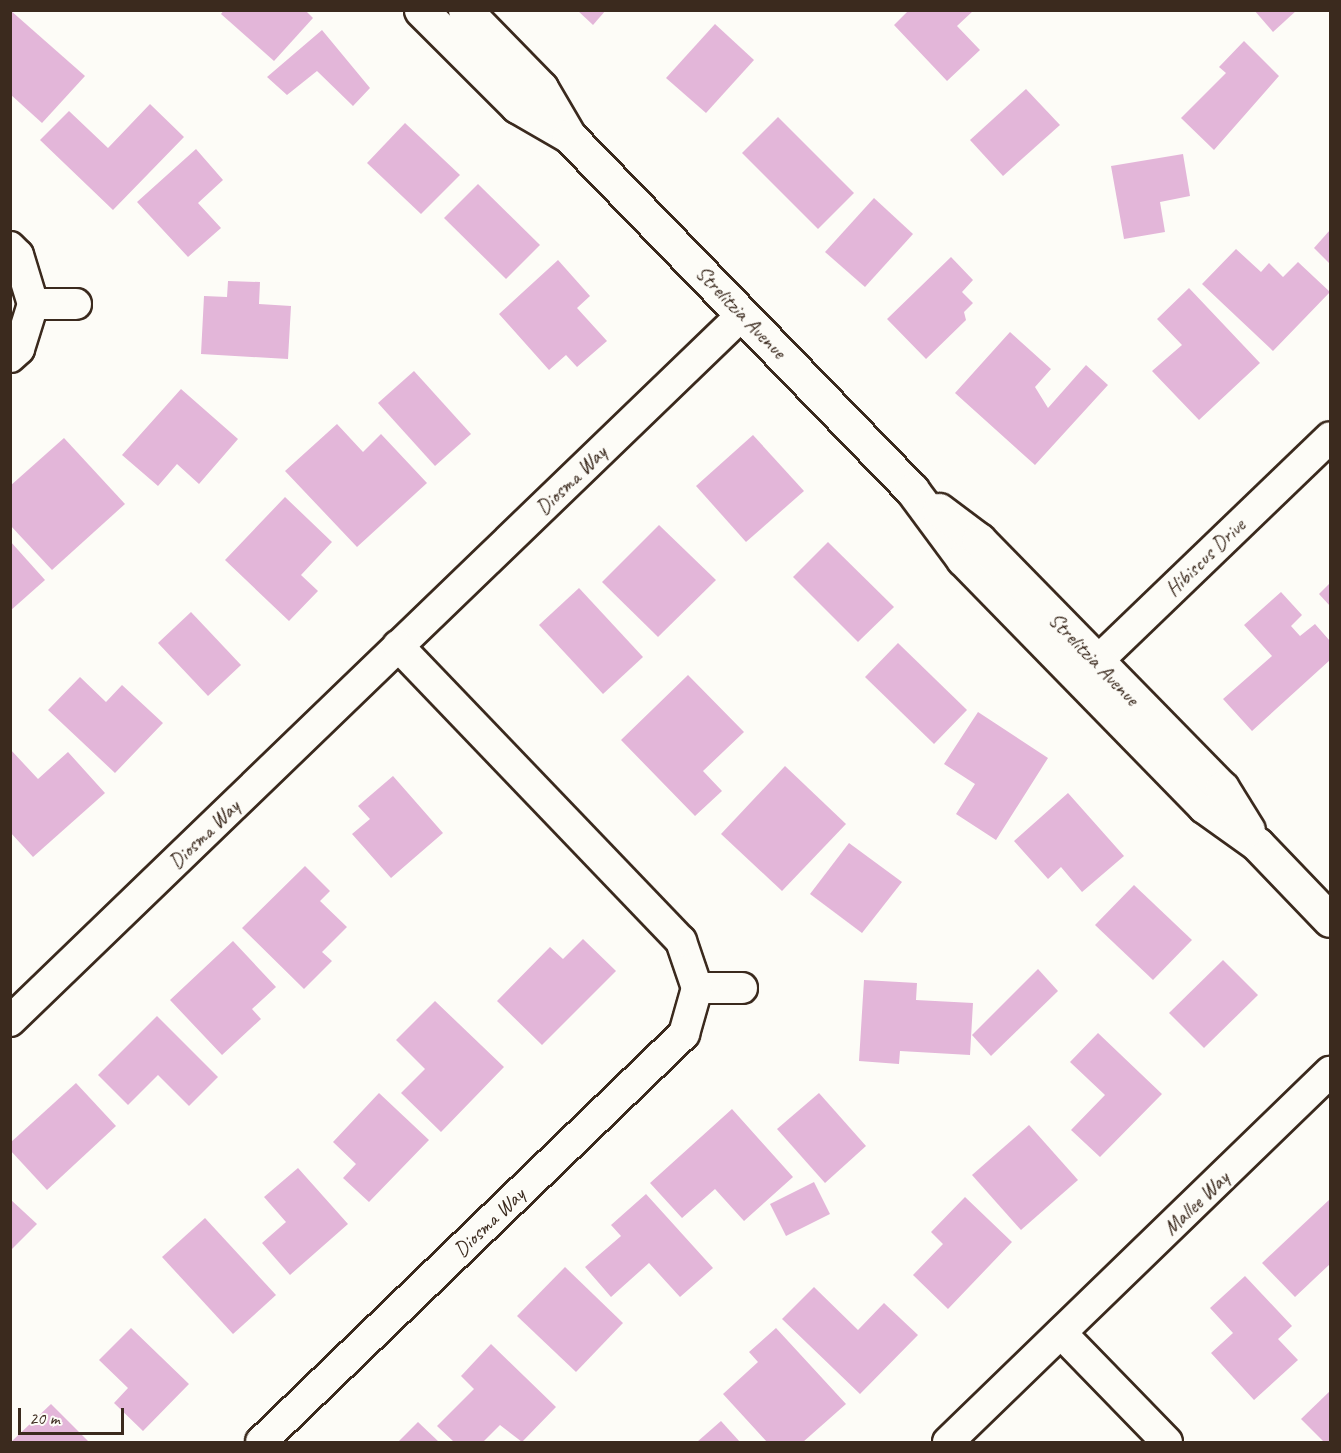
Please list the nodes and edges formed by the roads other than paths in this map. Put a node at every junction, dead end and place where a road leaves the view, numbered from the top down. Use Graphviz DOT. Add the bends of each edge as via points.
graph roads {
  1 [pos="421,10"];
  2 [pos="465,10"];
  3 [pos="568,136"];
  4 [pos="10,247"];
  5 [pos="33,304"];
  6 [pos="76,304"];
  7 [pos="743,314"];
  8 [pos="10,357"];
  9 [pos="1330,437"];
  10 [pos="398,646"];
  11 [pos="1088,670"];
  12 [pos="1330,920"];
  13 [pos="697,988"];
  14 [pos="742,988"];
  15 [pos="10,1021"];
  16 [pos="1330,1072"];
  17 [pos="1061,1333"];
  18 [pos="261,1443"];
  19 [pos="948,1443"];
  20 [pos="1167,1443"];
  1 -- 3 [label="street, Strelitzia Avenue" via="517,106"];
  2 -- 3 [label="street, Strelitzia Avenue" via="541,88"];
  3 -- 7 [label="street, Strelitzia Avenue"];
  4 -- 5 [label="street" via="18,255"];
  5 -- 6 [label="street"];
  5 -- 8 [label="street" via="19,349"];
  7 -- 10 [label="street, Diosma Way"];
  7 -- 11 [label="street, Strelitzia Avenue" via="912,490 963,559"];
  9 -- 11 [label="street, Hibiscus Drive"];
  10 -- 13 [label="street" via="681,941"];
  10 -- 15 [label="street, Diosma Way"];
  11 -- 12 [label="street, Strelitzia Avenue" via="1204,806 1257,844"];
  13 -- 14 [label="street"];
  13 -- 18 [label="street, Diosma Way" via="684,1034"];
  16 -- 17 [label="street, Mallee Way"];
  17 -- 19 [label="street, Mallee Way"];
  17 -- 20 [label="street"];
}
